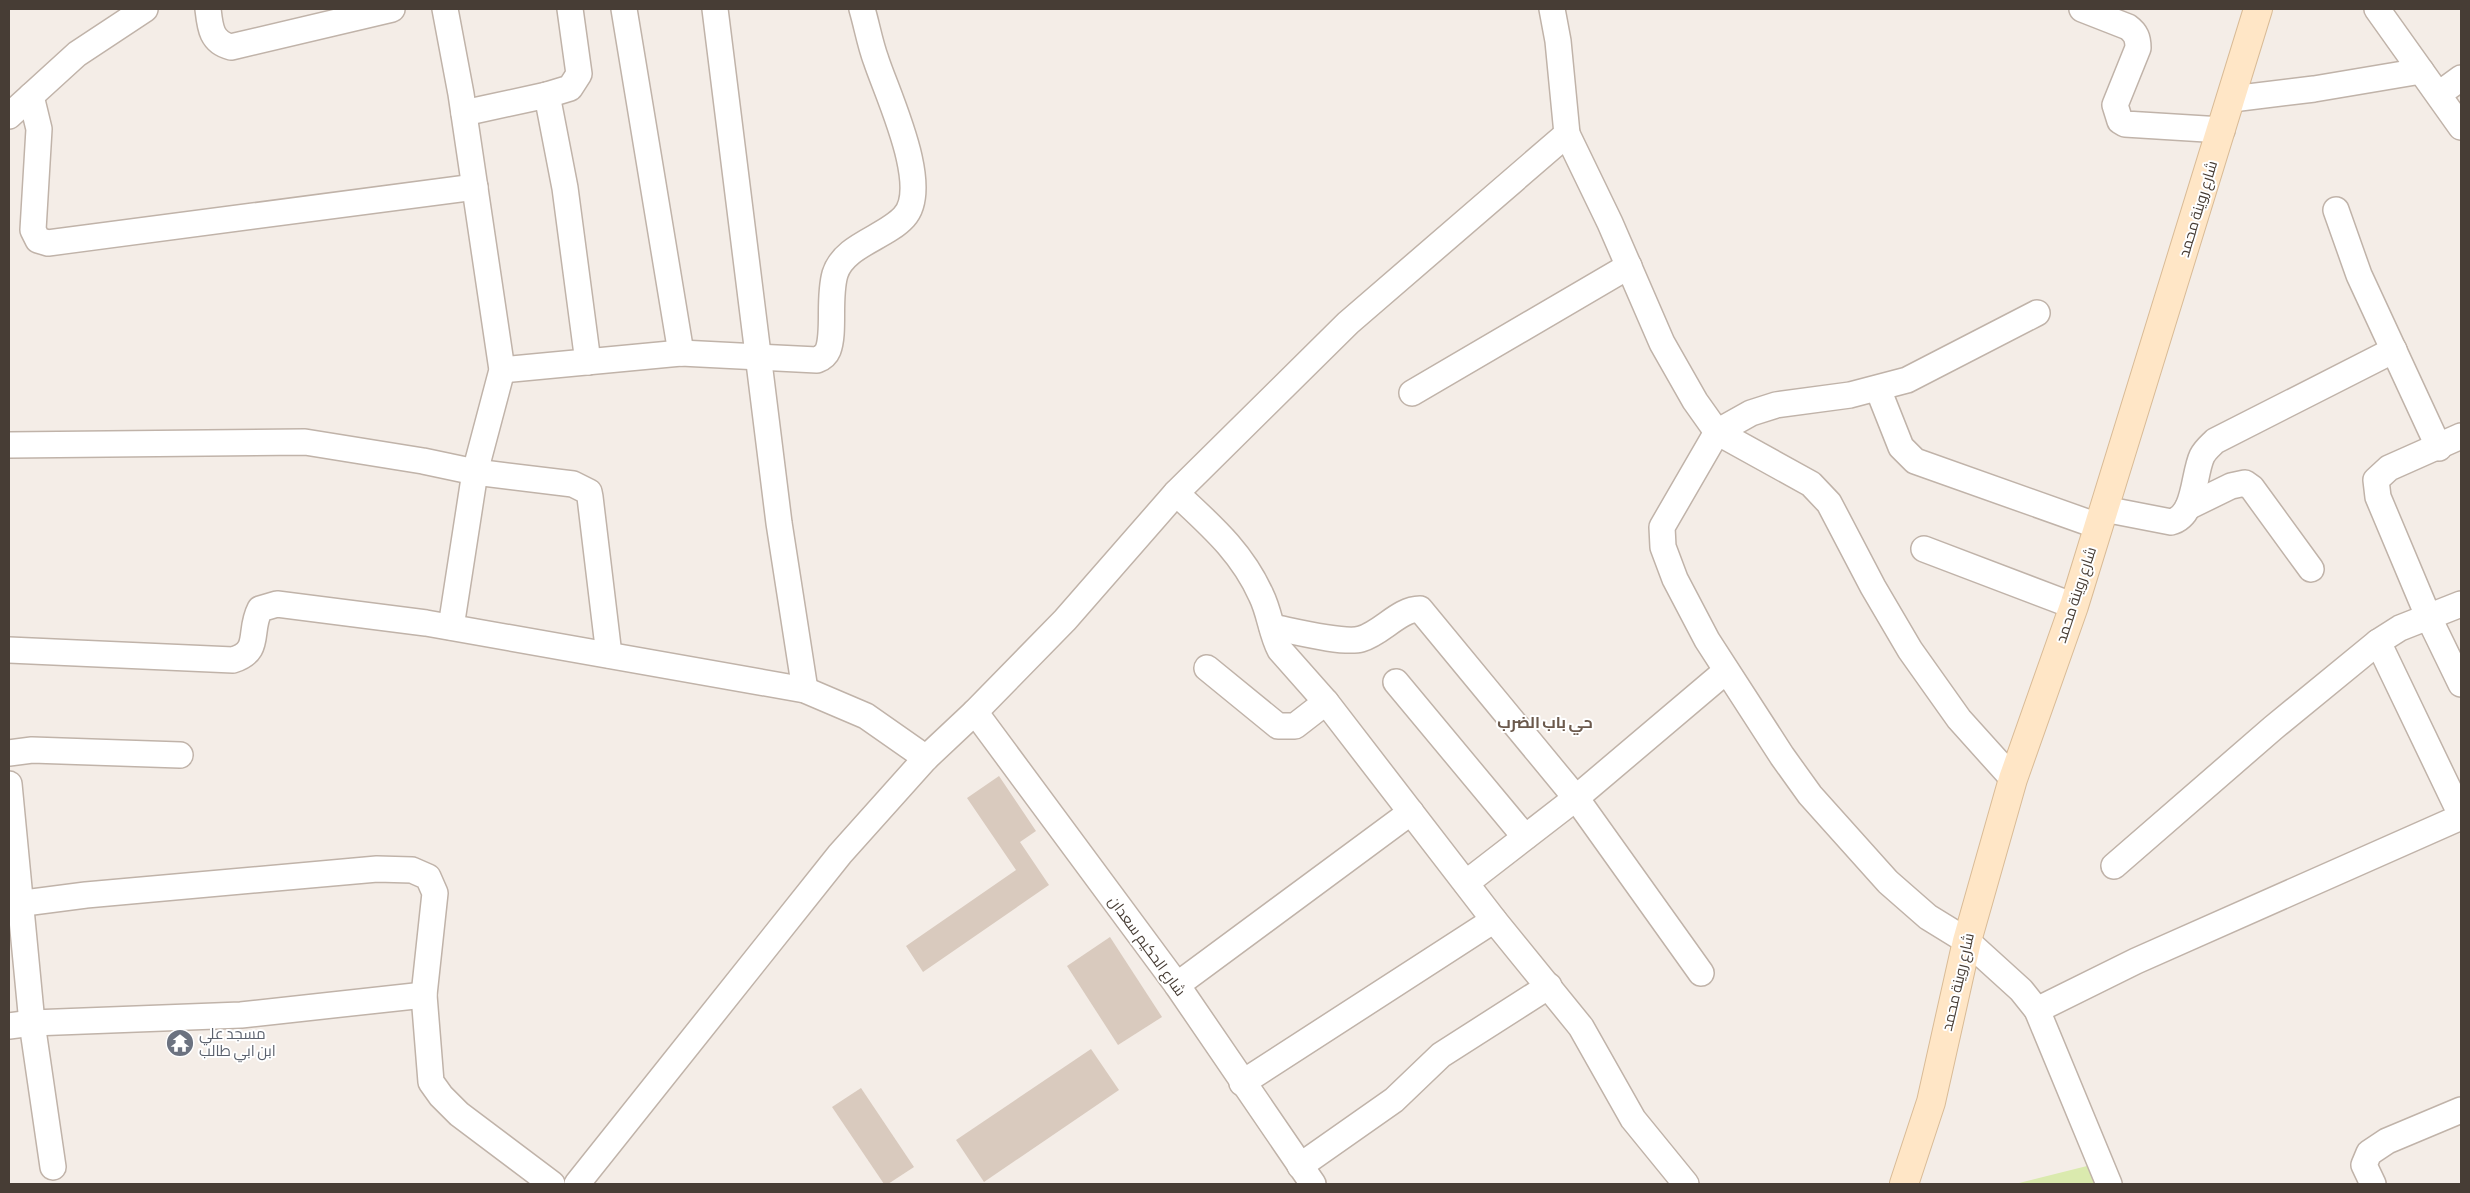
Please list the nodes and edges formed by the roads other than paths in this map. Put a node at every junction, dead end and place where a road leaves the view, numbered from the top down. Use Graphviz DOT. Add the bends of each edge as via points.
graph roads {
  1 [pos="146,9"];
  2 [pos="208,9"];
  3 [pos="392,9"];
  4 [pos="445,9"];
  5 [pos="570,9"];
  6 [pos="624,9"];
  7 [pos="715,9"];
  8 [pos="862,9"];
  9 [pos="1552,9"];
  10 [pos="2082,9"];
  11 [pos="2258,9"];
  12 [pos="2377,9"];
  13 [pos="2421,71"];
  14 [pos="2461,78"];
  15 [pos="2439,94"];
  16 [pos="547,95"];
  17 [pos="31,96"];
  18 [pos="2232,99"];
  19 [pos="464,113"];
  20 [pos="9,116"];
  21 [pos="2461,127"];
  22 [pos="2222,130"];
  23 [pos="1567,134"];
  24 [pos="475,187"];
  25 [pos="2336,210"];
  26 [pos="1629,266"];
  27 [pos="2037,313"];
  28 [pos="2394,350"];
  29 [pos="681,353"];
  30 [pos="759,357"];
  31 [pos="588,362"];
  32 [pos="502,370"];
  33 [pos="1878,389"];
  34 [pos="1412,393"];
  35 [pos="1717,432"];
  36 [pos="2461,436"];
  37 [pos="9,445"];
  38 [pos="2438,448"];
  39 [pos="475,472"];
  40 [pos="1176,493"];
  41 [pos="2188,507"];
  42 [pos="2101,518"];
  43 [pos="1924,549"];
  44 [pos="2311,569"];
  45 [pos="2461,604"];
  46 [pos="2074,606"];
  47 [pos="2428,616"];
  48 [pos="1272,627"];
  49 [pos="451,628"];
  50 [pos="2378,642"];
  51 [pos="9,650"];
  52 [pos="609,655"];
  53 [pos="1207,668"];
  54 [pos="1726,671"];
  55 [pos="1396,682"];
  56 [pos="2461,684"];
  57 [pos="805,690"];
  58 [pos="1326,702"];
  59 [pos="975,712"];
  60 [pos="9,753"];
  61 [pos="180,755"];
  62 [pos="926,758"];
  63 [pos="2013,779"];
  64 [pos="9,784"];
  65 [pos="1576,798"];
  66 [pos="1411,812"];
  67 [pos="2461,816"];
  68 [pos="1525,837"];
  69 [pos="2114,866"];
  70 [pos="1466,883"];
  71 [pos="14,905"];
  72 [pos="1494,920"];
  73 [pos="1967,941"];
  74 [pos="1701,974"];
  75 [pos="1176,985"];
  76 [pos="1549,986"];
  77 [pos="424,995"];
  78 [pos="2037,1010"];
  79 [pos="21,1025"];
  80 [pos="1242,1083"];
  81 [pos="2461,1110"];
  82 [pos="53,1167"];
  83 [pos="1306,1175"];
  84 [pos="1682,1183"];
  85 [pos="552,1184"];
  86 [pos="578,1184"];
  87 [pos="1904,1184"];
  88 [pos="2109,1184"];
  89 [pos="2373,1184"];
  1 -- 17 [label="street" via="77,54"];
  2 -- 3 [label="street" via="214,38 230,47"];
  4 -- 19 [label="street"];
  5 -- 16 [label="street" via="579,74 570,88"];
  6 -- 29 [label="street"];
  7 -- 30 [label="street"];
  8 -- 30 [label="street" via="875,57 906,140 911,165 911,204 897,224 845,259 836,272 831,293 829,345 825,355 817,360"];
  9 -- 23 [label="street"];
  10 -- 22 [label="street" via="2128,27 2138,38 2138,48 2115,105 2120,121"];
  11 -- 18 [label="main road, شارع روينة محمد"];
  12 -- 13 [label="street"];
  13 -- 15 [label="street"];
  13 -- 18 [label="street"];
  14 -- 15 [label="street"];
  15 -- 21 [label="street"];
  16 -- 19 [label="street"];
  16 -- 31 [label="street" via="565,188"];
  17 -- 20 [label="street"];
  17 -- 24 [label="street" via="38,129 33,230 38,240 48,243"];
  18 -- 22 [label="main road, شارع روينة محمد"];
  19 -- 24 [label="street"];
  22 -- 42 [label="main road, شارع روينة محمد"];
  23 -- 26 [label="street"];
  23 -- 40 [label="street" via="1348,323"];
  24 -- 32 [label="street"];
  25 -- 28 [label="street" via="2359,275"];
  26 -- 34 [label="street"];
  26 -- 35 [label="street" via="1662,343"];
  27 -- 33 [label="street" via="1924,372"];
  28 -- 38 [label="street"];
  28 -- 41 [label="street" via="2214,441 2202,457"];
  29 -- 30 [label="street"];
  29 -- 31 [label="street"];
  30 -- 57 [label="street" via="779,522"];
  31 -- 32 [label="street"];
  32 -- 39 [label="street"];
  33 -- 35 [label="street" via="1776,405 1750,413"];
  33 -- 42 [label="street" via="1901,447 1915,461"];
  35 -- 54 [label="street" via="1662,526 1663,546 1675,579"];
  35 -- 63 [label="street" via="1810,484 1828,504 1910,650 1959,719"];
  36 -- 38 [label="street"];
  37 -- 39 [label="street" via="304,442"];
  38 -- 47 [label="street" via="2389,468 2376,480 2378,497"];
  39 -- 49 [label="street"];
  39 -- 52 [label="street" via="573,484 589,492"];
  40 -- 48 [label="street" via="1229,543 1247,567 1262,596"];
  40 -- 59 [label="street" via="1065,620"];
  41 -- 42 [label="street" via="2182,516 2171,522"];
  41 -- 44 [label="street" via="2231,486 2245,484 2252,488"];
  42 -- 46 [label="main road, شارع روينة محمد"];
  43 -- 46 [label="street"];
  45 -- 47 [label="street"];
  46 -- 63 [label="main road, شارع روينة محمد"];
  47 -- 50 [label="street"];
  47 -- 56 [label="street"];
  48 -- 58 [label="street" via="1280,650"];
  48 -- 65 [label="street" via="1358,640 1412,610 1420,609"];
  49 -- 51 [label="street" via="278,604 260,609 252,646 245,656 233,660"];
  49 -- 52 [label="street"];
  50 -- 67 [label="street"];
  50 -- 69 [label="street"];
  52 -- 57 [label="street"];
  53 -- 58 [label="street" via="1278,726 1296,726"];
  54 -- 65 [label="street"];
  54 -- 73 [label="street" via="1810,795 1856,848 1928,917"];
  55 -- 68 [label="street"];
  57 -- 62 [label="street" via="866,716"];
  58 -- 66 [label="street"];
  59 -- 62 [label="street"];
  59 -- 75 [label="street, شارع الحكيم سعدان"];
  60 -- 61 [label="street" via="32,750"];
  62 -- 86 [label="street" via="840,854"];
  63 -- 73 [label="main road, شارع روينة محمد"];
  64 -- 71 [label="street"];
  65 -- 68 [label="street"];
  65 -- 74 [label="street"];
  66 -- 70 [label="street"];
  66 -- 75 [label="street"];
  67 -- 78 [label="street" via="2136,961"];
  68 -- 70 [label="street"];
  70 -- 72 [label="street"];
  71 -- 77 [label="street" via="86,895 377,869 412,870 428,877 435,893"];
  71 -- 79 [label="street"];
  72 -- 76 [label="street"];
  72 -- 80 [label="street"];
  73 -- 78 [label="street" via="2021,990"];
  73 -- 87 [label="main road, شارع روينة محمد" via="1931,1102"];
  75 -- 80 [label="street, شارع الحكيم سعدان"];
  76 -- 83 [label="street" via="1456,1044"];
  76 -- 84 [label="street" via="1581,1027 1633,1119"];
  77 -- 79 [label="street" via="241,1015"];
  77 -- 85 [label="street" via="432,1082 441,1096 459,1114"];
  78 -- 88 [label="street"];
  79 -- 82 [label="street"];
  80 -- 83 [label="street, شارع الحكيم سعدان"];
  81 -- 89 [label="street" via="2388,1141 2369,1153 2364,1165"];
}
